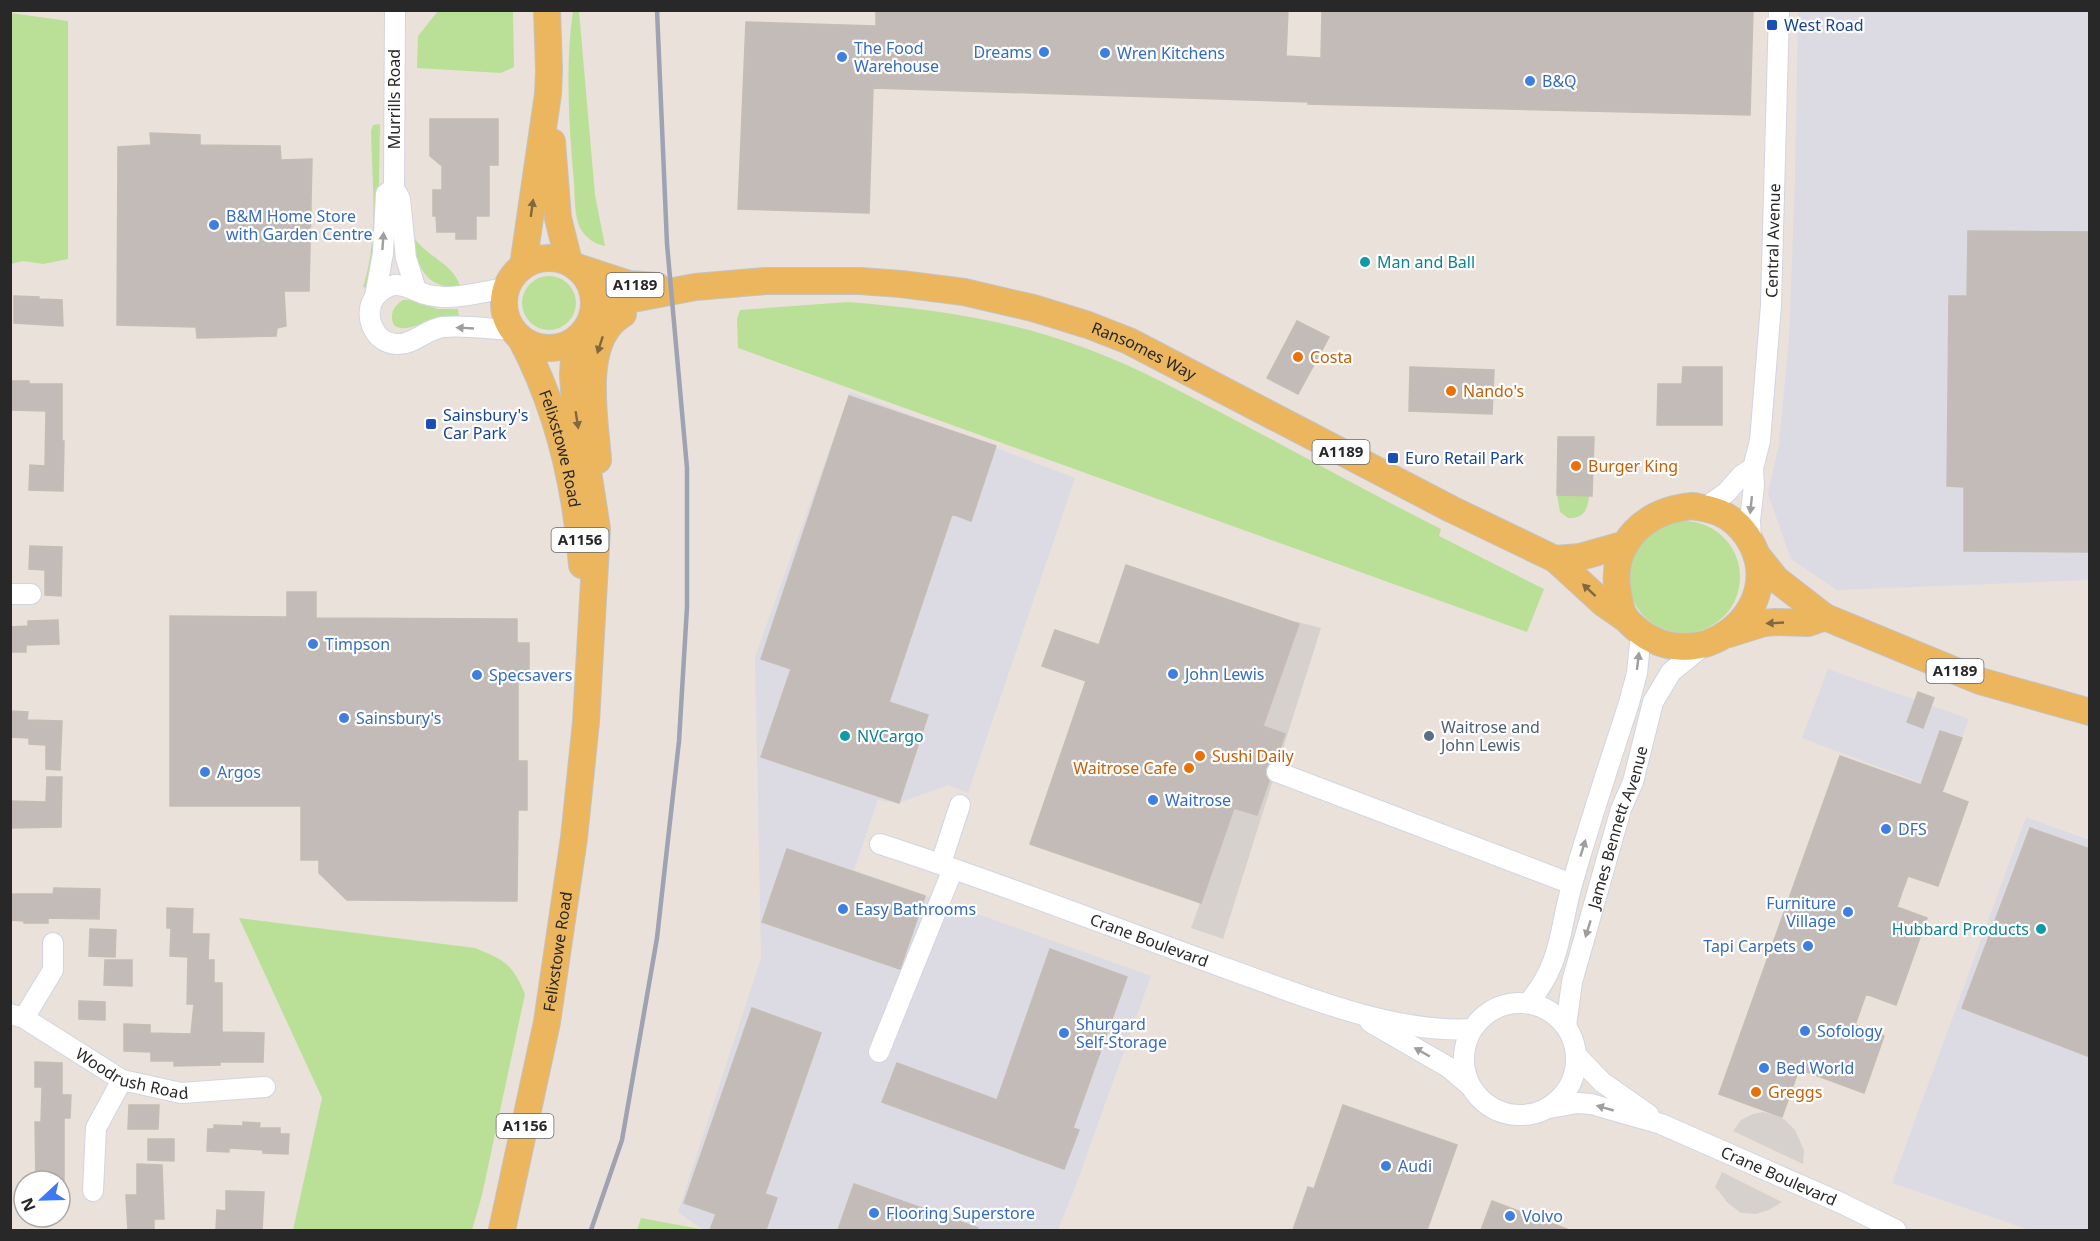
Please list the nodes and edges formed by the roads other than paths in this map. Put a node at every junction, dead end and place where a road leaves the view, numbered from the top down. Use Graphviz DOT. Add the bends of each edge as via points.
graph roads {
  1 [pos="395,10"];
  2 [pos="547,10"];
  3 [pos="1779,10"];
  4 [pos="548,94"];
  5 [pos="394,188"];
  6 [pos="573,265"];
  7 [pos="524,266"];
  8 [pos="695,287"];
  9 [pos="506,288"];
  10 [pos="416,290"];
  11 [pos="657,294"];
  12 [pos="375,297"];
  13 [pos="593,316"];
  14 [pos="517,335"];
  15 [pos="575,341"];
  16 [pos="1753,468"];
  17 [pos="1703,508"];
  18 [pos="597,529"];
  19 [pos="1626,544"];
  20 [pos="1753,549"];
  21 [pos="1554,558"];
  22 [pos="10,594"];
  23 [pos="32,594"];
  24 [pos="1825,617"];
  25 [pos="1633,627"];
  26 [pos="1726,635"];
  27 [pos="1703,646"];
  28 [pos="590,670"];
  29 [pos="2090,712"];
  30 [pos="1277,772"];
  31 [pos="960,805"];
  32 [pos="880,844"];
  33 [pos="947,866"];
  34 [pos="1572,884"];
  35 [pos="53,943"];
  36 [pos="1527,1003"];
  37 [pos="1347,1009"];
  38 [pos="17,1016"];
  39 [pos="1566,1026"];
  40 [pos="1472,1029"];
  41 [pos="879,1052"];
  42 [pos="1576,1056"];
  43 [pos="122,1080"];
  44 [pos="1470,1085"];
  45 [pos="265,1087"];
  46 [pos="1549,1108"];
  47 [pos="1661,1124"];
  48 [pos="93,1191"];
  49 [pos="502,1230"];
  50 [pos="1896,1230"];
  1 -- 5 [label="street, Murrills Road"];
  2 -- 4 [label="main road"];
  3 -- 16 [label="street, Central Avenue" via="1771,305 1760,441"];
  4 -- 6 [label="main road" via="558,218"];
  7 -- 4 [label="main road, one-way"];
  5 -- 10 [label="street, Murrills Road" via="400,199 406,258"];
  12 -- 5 [label="street, Murrills Road, one-way" via="386,194"];
  6 -- 7 [label="main road" via="553,258 538,259"];
  6 -- 8 [label="main road, Ransomes Way / A1189" via="629,284"];
  6 -- 13 [label="main road" via="592,289"];
  7 -- 9 [label="main road"];
  8 -- 11 [label="main road, Ransomes Way / A1189"];
  8 -- 21 [label="main road, Ransomes Way / A1189" via="791,280 901,284 964,292 1066,317 1129,341 1451,509"];
  9 -- 10 [label="street" via="445,297"];
  9 -- 14 [label="main road" via="506,317"];
  10 -- 12 [label="street" via="393,285"];
  11 -- 13 [label="main road, Ransomes Way / A1189" via="617,302"];
  11 -- 18 [label="main road, one-way" via="613,322 603,334 596,357 592,387 598,464"];
  14 -- 12 [label="street, Murrills Road, one-way" via="442,327 406,344 394,345 374,331 369,308"];
  13 -- 15 [label="main road"];
  14 -- 15 [label="main road" via="534,346 548,349"];
  14 -- 28 [label="main road, Felixstowe Road / A1156" via="552,413 570,472 579,529"];
  15 -- 18 [label="main road, Felixstowe Road / A1156, one-way" via="576,421"];
  16 -- 17 [label="street"];
  16 -- 20 [label="street, Central Avenue, one-way"];
  17 -- 19 [label="main road" via="1677,508 1653,517 1633,532"];
  17 -- 20 [label="main road" via="1734,520"];
  18 -- 28 [label="main road, Felixstowe Road / A1156"];
  19 -- 21 [label="main road, Ransomes Way / A1189" via="1592,555"];
  19 -- 25 [label="main road" via="1616,582 1620,607"];
  20 -- 24 [label="main road, A1189" via="1776,579"];
  20 -- 26 [label="main road" via="1759,575 1756,595 1744,618"];
  25 -- 21 [label="main road, Ransomes Way / A1189, one-way"];
  22 -- 23 [label="street"];
  24 -- 26 [label="main road, one-way" via="1808,623 1764,623"];
  24 -- 29 [label="main road, A1189" via="1980,681"];
  25 -- 27 [label="main road" via="1662,645"];
  34 -- 25 [label="street, James Bennett Avenue, one-way" via="1637,673"];
  26 -- 27 [label="main road"];
  27 -- 39 [label="street, James Bennett Avenue, one-way" via="1671,672 1653,702 1634,782 1621,809 1572,982"];
  28 -- 49 [label="main road, Felixstowe Road / A1156" via="566,903 547,1022"];
  30 -- 34 [label="street"];
  31 -- 33 [label="street"];
  32 -- 33 [label="street, Crane Boulevard"];
  33 -- 37 [label="street, Crane Boulevard"];
  33 -- 41 [label="street"];
  34 -- 36 [label="street, James Bennett Avenue" via="1549,975"];
  35 -- 38 [label="street" via="52,970"];
  36 -- 39 [label="street" via="1556,1015"];
  36 -- 40 [label="street" via="1496,1008"];
  37 -- 40 [label="street, Crane Boulevard" via="1412,1026"];
  44 -- 37 [label="street, Crane Boulevard, one-way" via="1448,1067"];
  38 -- 43 [label="street, Woodrush Road"];
  39 -- 42 [label="street"];
  40 -- 44 [label="street" via="1465,1047 1464,1066"];
  42 -- 46 [label="street" via="1570,1086"];
  42 -- 47 [label="street, Crane Boulevard" via="1602,1082"];
  43 -- 45 [label="street, Woodrush Road" via="182,1093"];
  43 -- 48 [label="street" via="96,1128"];
  44 -- 46 [label="street" via="1481,1100 1513,1116 1532,1115"];
  47 -- 46 [label="street, Crane Boulevard, one-way" via="1590,1104"];
  47 -- 50 [label="street, Crane Boulevard"];
}
